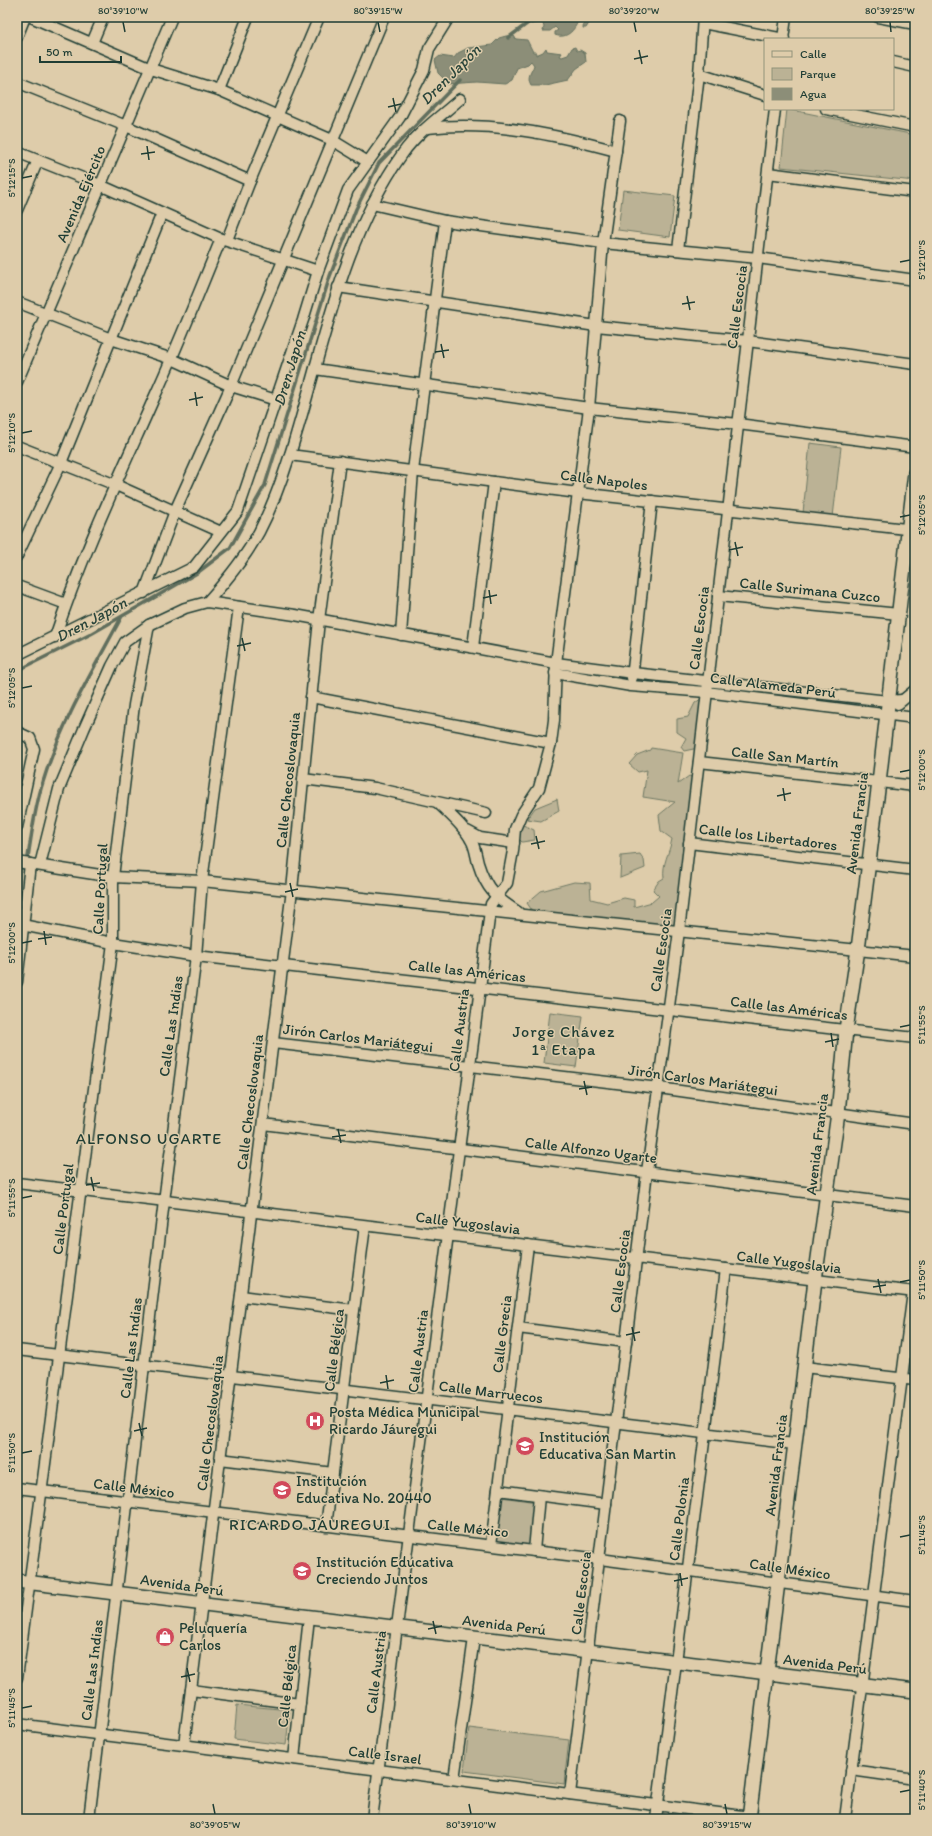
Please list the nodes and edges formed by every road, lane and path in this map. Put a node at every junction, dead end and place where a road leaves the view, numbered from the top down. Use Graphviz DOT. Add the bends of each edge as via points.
graph roads {
  1 [pos="25,17"];
  2 [pos="31,17"];
  3 [pos="103,17"];
  4 [pos="172,17"];
  5 [pos="248,17"];
  6 [pos="319,17"];
  7 [pos="384,17"];
  8 [pos="449,17"];
  9 [pos="786,17"];
  10 [pos="878,17"];
  11 [pos="703,20"];
  12 [pos="915,24"];
  13 [pos="17,37"];
  14 [pos="780,38"];
  15 [pos="784,38"];
  16 [pos="92,43"];
  17 [pos="894,62"];
  18 [pos="915,67"];
  19 [pos="151,69"];
  20 [pos="699,74"];
  21 [pos="17,82"];
  22 [pos="219,90"];
  23 [pos="764,95"];
  24 [pos="460,99"];
  25 [pos="775,110"];
  26 [pos="831,110"];
  27 [pos="277,115"];
  28 [pos="620,121"];
  29 [pos="126,126"];
  30 [pos="915,127"];
  31 [pos="427,128"];
  32 [pos="332,140"];
  33 [pos="616,151"];
  34 [pos="17,152"];
  35 [pos="38,160"];
  36 [pos="368,162"];
  37 [pos="768,173"];
  38 [pos="250,181"];
  39 [pos="100,185"];
  40 [pos="915,192"];
  41 [pos="372,204"];
  42 [pos="17,210"];
  43 [pos="162,213"];
  44 [pos="445,221"];
  45 [pos="224,239"];
  46 [pos="604,243"];
  47 [pos="678,250"];
  48 [pos="283,258"];
  49 [pos="758,258"];
  50 [pos="318,271"];
  51 [pos="915,280"];
  52 [pos="338,287"];
  53 [pos="434,301"];
  54 [pos="17,302"];
  55 [pos="46,314"];
  56 [pos="596,326"];
  57 [pos="111,339"];
  58 [pos="748,341"];
  59 [pos="172,359"];
  60 [pos="915,364"];
  61 [pos="315,369"];
  62 [pos="17,382"];
  63 [pos="423,384"];
  64 [pos="231,386"];
  65 [pos="276,400"];
  66 [pos="589,408"];
  67 [pos="738,424"];
  68 [pos="17,446"];
  69 [pos="915,447"];
  70 [pos="290,455"];
  71 [pos="340,461"];
  72 [pos="61,463"];
  73 [pos="413,471"];
  74 [pos="915,473"];
  75 [pos="494,482"];
  76 [pos="116,485"];
  77 [pos="578,493"];
  78 [pos="652,501"];
  79 [pos="728,510"];
  80 [pos="175,511"];
  81 [pos="912,529"];
  82 [pos="221,532"];
  83 [pos="17,556"];
  84 [pos="17,586"];
  85 [pos="144,593"];
  86 [pos="718,596"];
  87 [pos="207,602"];
  88 [pos="66,604"];
  89 [pos="239,607"];
  90 [pos="898,614"];
  91 [pos="318,620"];
  92 [pos="149,625"];
  93 [pos="401,634"];
  94 [pos="55,637"];
  95 [pos="473,648"];
  96 [pos="17,655"];
  97 [pos="556,662"];
  98 [pos="555,673"];
  99 [pos="633,673"];
  100 [pos="708,680"];
  101 [pos="631,686"];
  102 [pos="915,690"];
  103 [pos="706,692"];
  104 [pos="311,697"];
  105 [pos="902,700"];
  106 [pos="888,701"];
  107 [pos="886,715"];
  108 [pos="915,718"];
  109 [pos="17,732"];
  110 [pos="551,743"];
  111 [pos="698,762"];
  112 [pos="303,779"];
  113 [pos="879,782"];
  114 [pos="915,786"];
  115 [pos="20,798"];
  116 [pos="438,803"];
  117 [pos="486,813"];
  118 [pos="17,827"];
  119 [pos="463,829"];
  120 [pos="514,843"];
  121 [pos="689,843"];
  122 [pos="17,862"];
  123 [pos="869,864"];
  124 [pos="35,865"];
  125 [pos="915,870"];
  126 [pos="113,877"];
  127 [pos="202,881"];
  128 [pos="292,890"];
  129 [pos="497,897"];
  130 [pos="490,911"];
  131 [pos="521,914"];
  132 [pos="20,925"];
  133 [pos="679,930"];
  134 [pos="113,943"];
  135 [pos="858,949"];
  136 [pos="196,956"];
  137 [pos="915,956"];
  138 [pos="282,966"];
  139 [pos="17,982"];
  140 [pos="479,988"];
  141 [pos="668,1008"];
  142 [pos="846,1030"];
  143 [pos="915,1038"];
  144 [pos="273,1043"];
  145 [pos="470,1066"];
  146 [pos="659,1088"];
  147 [pos="838,1113"];
  148 [pos="263,1124"];
  149 [pos="915,1124"];
  150 [pos="459,1149"];
  151 [pos="647,1172"];
  152 [pos="17,1183"];
  153 [pos="81,1191"];
  154 [pos="827,1194"];
  155 [pos="164,1201"];
  156 [pos="915,1206"];
  157 [pos="252,1212"];
  158 [pos="365,1226"];
  159 [pos="448,1236"];
  160 [pos="528,1245"];
  161 [pos="637,1259"];
  162 [pos="726,1270"];
  163 [pos="815,1280"];
  164 [pos="914,1292"];
  165 [pos="241,1296"];
  166 [pos="354,1310"];
  167 [pos="518,1328"];
  168 [pos="626,1342"];
  169 [pos="17,1350"];
  170 [pos="59,1355"];
  171 [pos="144,1366"];
  172 [pos="804,1366"];
  173 [pos="231,1376"];
  174 [pos="902,1379"];
  175 [pos="915,1380"];
  176 [pos="344,1389"];
  177 [pos="427,1400"];
  178 [pos="508,1409"];
  179 [pos="616,1422"];
  180 [pos="706,1433"];
  181 [pos="794,1444"];
  182 [pos="220,1459"];
  183 [pos="333,1473"];
  184 [pos="17,1488"];
  185 [pos="498,1490"];
  186 [pos="41,1491"];
  187 [pos="539,1496"];
  188 [pos="127,1502"];
  189 [pos="606,1504"];
  190 [pos="214,1513"];
  191 [pos="326,1526"];
  192 [pos="409,1537"];
  193 [pos="491,1545"];
  194 [pos="534,1551"];
  195 [pos="600,1559"];
  196 [pos="688,1570"];
  197 [pos="23,1582"];
  198 [pos="778,1582"];
  199 [pos="116,1592"];
  200 [pos="874,1595"];
  201 [pos="915,1601"];
  202 [pos="202,1604"];
  203 [pos="309,1617"];
  204 [pos="397,1628"];
  205 [pos="474,1638"];
  206 [pos="589,1651"];
  207 [pos="676,1662"];
  208 [pos="766,1673"];
  209 [pos="17,1678"];
  210 [pos="862,1684"];
  211 [pos="191,1690"];
  212 [pos="915,1691"];
  213 [pos="300,1704"];
  214 [pos="17,1724"];
  215 [pos="99,1734"];
  216 [pos="184,1745"];
  217 [pos="294,1759"];
  218 [pos="379,1770"];
  219 [pos="851,1770"];
  220 [pos="454,1779"];
  221 [pos="915,1779"];
  222 [pos="570,1794"];
  223 [pos="658,1805"];
  224 [pos="750,1818"];
  225 [pos="89,1819"];
  226 [pos="372,1819"];
  227 [pos="656,1819"];
  228 [pos="845,1819"];
  1 -- 13 [label="street"];
  2 -- 16 [label="street"];
  3 -- 16 [label="street"];
  4 -- 19 [label="street, Avenida Ejército"];
  5 -- 22 [label="street"];
  6 -- 27 [label="street"];
  7 -- 32 [label="street"];
  8 -- 36 [label="street" via="430,49 424,70 400,117"];
  9 -- 15 [label="street"];
  10 -- 12 [label="street"];
  11 -- 14 [label="street"];
  11 -- 20 [label="street"];
  16 -- 19 [label="street"];
  17 -- 18 [label="street"];
  19 -- 22 [label="street"];
  19 -- 29 [label="street, Avenida Ejército"];
  20 -- 23 [label="street"];
  20 -- 47 [label="street"];
  21 -- 29 [label="street"];
  22 -- 27 [label="street"];
  24 -- 31 [label="street"];
  25 -- 37 [label="street, Calle Escocia"];
  26 -- 30 [label="street"];
  27 -- 32 [label="street"];
  27 -- 38 [label="street"];
  28 -- 33 [label="street, Calle Austria"];
  29 -- 38 [label="street"];
  29 -- 39 [label="street, Avenida Ejército"];
  31 -- 33 [label="street" via="451,126 521,130 568,138"];
  31 -- 41 [label="street" via="404,152"];
  32 -- 36 [label="street"];
  32 -- 48 [label="street"];
  33 -- 46 [label="street, Calle Austria"];
  34 -- 35 [label="street"];
  35 -- 39 [label="street"];
  35 -- 42 [label="street"];
  36 -- 50 [label="street" via="348,190"];
  37 -- 40 [label="street"];
  37 -- 49 [label="street, Calle Escocia"];
  38 -- 45 [label="street"];
  39 -- 43 [label="street"];
  39 -- 55 [label="street, Avenida Ejército"];
  41 -- 44 [label="street"];
  41 -- 52 [label="street"];
  43 -- 45 [label="street"];
  43 -- 57 [label="street"];
  44 -- 46 [label="street"];
  44 -- 53 [label="street"];
  45 -- 48 [label="street"];
  45 -- 59 [label="street"];
  46 -- 47 [label="street"];
  46 -- 56 [label="street, Calle Austria"];
  47 -- 49 [label="street"];
  48 -- 50 [label="street"];
  48 -- 64 [label="street"];
  49 -- 51 [label="street"];
  49 -- 58 [label="street, Calle Escocia"];
  50 -- 65 [label="street"];
  52 -- 53 [label="street"];
  52 -- 61 [label="street"];
  53 -- 56 [label="street"];
  53 -- 63 [label="street"];
  54 -- 55 [label="street"];
  55 -- 57 [label="street"];
  55 -- 62 [label="street, Avenida Ejército"];
  56 -- 58 [label="street"];
  56 -- 66 [label="street, Calle Austria"];
  57 -- 59 [label="street"];
  57 -- 72 [label="street"];
  58 -- 60 [label="street"];
  58 -- 67 [label="street, Calle Escocia"];
  59 -- 64 [label="street"];
  59 -- 76 [label="street"];
  61 -- 63 [label="street"];
  61 -- 70 [label="street"];
  63 -- 66 [label="street"];
  63 -- 73 [label="street"];
  64 -- 65 [label="street"];
  64 -- 80 [label="street"];
  65 -- 82 [label="street" via="238,511"];
  66 -- 67 [label="street"];
  66 -- 77 [label="street, Calle Austria"];
  67 -- 69 [label="street"];
  67 -- 79 [label="street, Calle Escocia"];
  68 -- 72 [label="street"];
  70 -- 71 [label="street, Calle Napoles"];
  70 -- 87 [label="street" via="260,532 242,562"];
  71 -- 73 [label="street, Calle Napoles"];
  71 -- 91 [label="street, Calle Checoslovaquia"];
  72 -- 76 [label="street"];
  72 -- 83 [label="street"];
  73 -- 75 [label="street, Calle Napoles"];
  73 -- 93 [label="street"];
  74 -- 81 [label="street, Avenida Francia"];
  75 -- 77 [label="street, Calle Napoles"];
  75 -- 95 [label="street"];
  76 -- 80 [label="street"];
  76 -- 88 [label="street"];
  77 -- 78 [label="street, Calle Napoles"];
  77 -- 97 [label="street, Calle Austria"];
  78 -- 79 [label="street, Calle Napoles"];
  78 -- 99 [label="street"];
  79 -- 81 [label="street, Calle Napoles"];
  79 -- 86 [label="street, Calle Escocia"];
  80 -- 82 [label="street"];
  80 -- 85 [label="street"];
  81 -- 90 [label="street, Avenida Francia"];
  82 -- 85 [label="street" via="194,567"];
  84 -- 88 [label="street"];
  85 -- 94 [label="street"];
  86 -- 90 [label="street, Calle Surimana Cuzco"];
  86 -- 100 [label="street, Calle Escocia"];
  87 -- 89 [label="street"];
  87 -- 92 [label="street" via="185,608"];
  88 -- 94 [label="street"];
  89 -- 91 [label="street"];
  89 -- 127 [label="street, Calle Las Indias"];
  90 -- 106 [label="street, Avenida Francia"];
  91 -- 93 [label="street"];
  91 -- 104 [label="street, Calle Checoslovaquia"];
  92 -- 124 [label="street" via="125,642 106,680 59,789"];
  92 -- 126 [label="street, Calle Portugal" via="134,705"];
  93 -- 95 [label="street"];
  94 -- 96 [label="street"];
  95 -- 97 [label="street"];
  97 -- 98 [label="street, Calle Austria"];
  97 -- 99 [label="street"];
  98 -- 101 [label="street, Calle Alameda Perú"];
  98 -- 110 [label="street, Calle Austria"];
  99 -- 100 [label="street"];
  99 -- 101 [label="street"];
  100 -- 103 [label="street, Calle Escocia"];
  100 -- 106 [label="street"];
  101 -- 103 [label="street, Calle Alameda Perú"];
  102 -- 105 [label="street"];
  103 -- 107 [label="street, Calle Alameda Perú"];
  103 -- 111 [label="street, Calle Escocia"];
  104 -- 110 [label="street"];
  104 -- 112 [label="street, Calle Checoslovaquia"];
  105 -- 106 [label="street"];
  105 -- 107 [label="street"];
  106 -- 107 [label="street, Avenida Francia"];
  107 -- 108 [label="street, Calle Alameda Perú"];
  107 -- 113 [label="street, Avenida Francia"];
  109 -- 115 [label="street" via="30,738 34,749"];
  110 -- 120 [label="street, Calle Austria" via="539,788 515,828"];
  111 -- 113 [label="street, Calle San Martín"];
  111 -- 121 [label="street, Calle Escocia"];
  112 -- 116 [label="street" via="375,788"];
  112 -- 128 [label="street, Calle Checoslovaquia"];
  113 -- 114 [label="street, Calle San Martín"];
  113 -- 123 [label="street, Avenida Francia"];
  115 -- 118 [label="street"];
  116 -- 117 [label="street"];
  116 -- 119 [label="street"];
  119 -- 120 [label="street" via="480,838"];
  119 -- 129 [label="street" via="471,840 483,879"];
  120 -- 129 [label="street, Calle Austria" via="507,883"];
  121 -- 123 [label="street, Calle los Libertadores"];
  121 -- 133 [label="street, Calle Escocia"];
  122 -- 124 [label="street"];
  123 -- 125 [label="street, Calle los Libertadores"];
  123 -- 135 [label="street, Avenida Francia"];
  124 -- 126 [label="street"];
  124 -- 132 [label="street"];
  126 -- 127 [label="street"];
  126 -- 134 [label="street, Calle Portugal"];
  127 -- 128 [label="street"];
  127 -- 136 [label="street, Calle Las Indias"];
  128 -- 130 [label="street"];
  128 -- 138 [label="street, Calle Checoslovaquia"];
  129 -- 130 [label="street, Calle Austria" via="491,904"];
  129 -- 131 [label="street"];
  130 -- 131 [label="street"];
  130 -- 140 [label="street, Calle Austria"];
  131 -- 133 [label="street"];
  132 -- 134 [label="street, Calle las Américas"];
  132 -- 139 [label="street"];
  133 -- 135 [label="street"];
  133 -- 141 [label="street, Calle Escocia"];
  134 -- 136 [label="street, Calle las Américas"];
  134 -- 153 [label="street, Calle Portugal"];
  135 -- 137 [label="street"];
  135 -- 142 [label="street, Avenida Francia"];
  136 -- 138 [label="street, Calle las Américas"];
  136 -- 155 [label="street, Calle Las Indias"];
  138 -- 140 [label="street, Calle las Américas"];
  138 -- 144 [label="street, Calle Checoslovaquia"];
  140 -- 141 [label="street, Calle las Américas"];
  140 -- 145 [label="street, Calle Austria"];
  141 -- 142 [label="street, Calle las Américas"];
  141 -- 146 [label="street, Calle Escocia"];
  142 -- 143 [label="street, Calle las Américas"];
  142 -- 147 [label="street, Avenida Francia"];
  144 -- 145 [label="street, Jirón Carlos Mariátegui"];
  144 -- 148 [label="street, Calle Checoslovaquia"];
  145 -- 146 [label="street, Jirón Carlos Mariátegui"];
  145 -- 150 [label="street, Calle Austria"];
  146 -- 147 [label="street, Jirón Carlos Mariátegui"];
  146 -- 151 [label="street, Calle Escocia"];
  147 -- 149 [label="street, Jirón Carlos Mariátegui"];
  147 -- 154 [label="street, Avenida Francia"];
  148 -- 150 [label="street, Calle Alfonzo Ugarte"];
  148 -- 157 [label="street, Calle Checoslovaquia"];
  150 -- 151 [label="street, Calle Alfonzo Ugarte"];
  150 -- 159 [label="street, Calle Austria"];
  151 -- 154 [label="street, Calle Alfonzo Ugarte"];
  151 -- 161 [label="street, Calle Escocia"];
  152 -- 153 [label="street, Calle Yugoslavia"];
  153 -- 155 [label="street, Calle Yugoslavia"];
  153 -- 170 [label="street, Calle Portugal"];
  154 -- 156 [label="street, Calle Alfonzo Ugarte"];
  154 -- 163 [label="street, Avenida Francia"];
  155 -- 157 [label="street, Calle Yugoslavia"];
  155 -- 171 [label="street, Calle Las Indias"];
  157 -- 158 [label="street, Calle Yugoslavia"];
  157 -- 165 [label="street, Calle Checoslovaquia"];
  158 -- 159 [label="street, Calle Yugoslavia"];
  158 -- 166 [label="street, Calle Bélgica"];
  159 -- 160 [label="street, Calle Yugoslavia"];
  159 -- 177 [label="street, Calle Austria"];
  160 -- 161 [label="street, Calle Yugoslavia"];
  160 -- 167 [label="street, Calle Grecia"];
  161 -- 162 [label="street, Calle Yugoslavia"];
  161 -- 168 [label="street, Calle Escocia"];
  162 -- 163 [label="street, Calle Yugoslavia"];
  162 -- 180 [label="street, Calle Polonia"];
  163 -- 164 [label="street, Calle Yugoslavia"];
  163 -- 172 [label="street, Avenida Francia"];
  164 -- 174 [label="street"];
  165 -- 166 [label="street"];
  165 -- 173 [label="street, Calle Checoslovaquia"];
  166 -- 176 [label="street, Calle Bélgica"];
  167 -- 168 [label="street"];
  167 -- 178 [label="street, Calle Grecia"];
  168 -- 179 [label="street, Calle Escocia"];
  169 -- 170 [label="street, Calle Marruecos"];
  170 -- 171 [label="street, Calle Marruecos"];
  170 -- 186 [label="street, Calle Portugal"];
  171 -- 173 [label="street, Calle Marruecos"];
  171 -- 188 [label="street, Calle Las Indias"];
  172 -- 174 [label="street"];
  172 -- 181 [label="street, Avenida Francia"];
  173 -- 176 [label="street, Calle Marruecos"];
  173 -- 182 [label="street, Calle Checoslovaquia"];
  174 -- 175 [label="street"];
  174 -- 200 [label="street"];
  176 -- 177 [label="street, Calle Marruecos"];
  176 -- 183 [label="street, Calle Bélgica"];
  177 -- 178 [label="street, Calle Marruecos"];
  177 -- 192 [label="street, Calle Austria"];
  178 -- 179 [label="street, Calle Marruecos"];
  178 -- 185 [label="street, Calle Grecia"];
  179 -- 180 [label="street, Calle Marruecos"];
  179 -- 189 [label="street, Calle Escocia"];
  180 -- 181 [label="street, Calle Marruecos"];
  180 -- 196 [label="street, Calle Polonia"];
  181 -- 198 [label="street, Avenida Francia"];
  182 -- 183 [label="street"];
  182 -- 190 [label="street, Calle Checoslovaquia"];
  183 -- 191 [label="street, Calle Bélgica"];
  184 -- 186 [label="street, Calle México"];
  185 -- 187 [label="street"];
  185 -- 193 [label="street, Calle Grecia"];
  186 -- 188 [label="street, Calle México"];
  186 -- 197 [label="street, Calle Portugal"];
  187 -- 189 [label="street"];
  187 -- 194 [label="street"];
  188 -- 190 [label="street, Calle México"];
  188 -- 199 [label="street, Calle Las Indias"];
  189 -- 195 [label="street, Calle Escocia"];
  190 -- 191 [label="street, Calle México"];
  190 -- 202 [label="street, Calle Checoslovaquia"];
  191 -- 192 [label="street, Calle México"];
  192 -- 193 [label="street, Calle México"];
  192 -- 204 [label="street, Calle Austria"];
  193 -- 194 [label="street, Calle México"];
  194 -- 195 [label="street, Calle México"];
  195 -- 196 [label="street, Calle México"];
  195 -- 206 [label="street, Calle Escocia"];
  196 -- 198 [label="street, Calle México"];
  196 -- 207 [label="street, Calle Polonia"];
  197 -- 199 [label="street, Avenida Perú"];
  197 -- 209 [label="street, Calle Portugal"];
  198 -- 200 [label="street, Calle México"];
  198 -- 208 [label="street, Avenida Francia"];
  199 -- 202 [label="street, Avenida Perú"];
  199 -- 215 [label="street, Calle Las Indias"];
  200 -- 201 [label="street, Calle México"];
  200 -- 210 [label="street"];
  202 -- 203 [label="street, Avenida Perú"];
  202 -- 211 [label="street, Calle Checoslovaquia"];
  203 -- 204 [label="street, Avenida Perú"];
  203 -- 213 [label="street, Calle Bélgica"];
  204 -- 205 [label="street, Avenida Perú"];
  204 -- 218 [label="street, Calle Austria"];
  205 -- 206 [label="street, Avenida Perú"];
  205 -- 220 [label="street"];
  206 -- 207 [label="street, Avenida Perú"];
  206 -- 222 [label="street, Calle Escocia"];
  207 -- 208 [label="street, Avenida Perú"];
  207 -- 223 [label="street, Calle Polonia"];
  208 -- 210 [label="street, Avenida Perú"];
  208 -- 224 [label="street, Avenida Francia"];
  210 -- 212 [label="street, Avenida Perú"];
  210 -- 219 [label="street"];
  211 -- 213 [label="street"];
  211 -- 216 [label="street, Calle Checoslovaquia"];
  213 -- 217 [label="street, Calle Bélgica"];
  214 -- 215 [label="street, Calle Israel"];
  215 -- 216 [label="street, Calle Israel"];
  215 -- 225 [label="street, Calle Las Indias"];
  216 -- 217 [label="street, Calle Israel"];
  217 -- 218 [label="street, Calle Israel"];
  218 -- 220 [label="street, Calle Israel"];
  218 -- 226 [label="street, Calle Austria"];
  219 -- 221 [label="street"];
  219 -- 228 [label="street"];
  220 -- 222 [label="street, Calle Israel"];
  222 -- 223 [label="street, Calle Israel"];
  223 -- 224 [label="street, Calle Israel"];
  223 -- 227 [label="street, Calle Polonia"];
}
